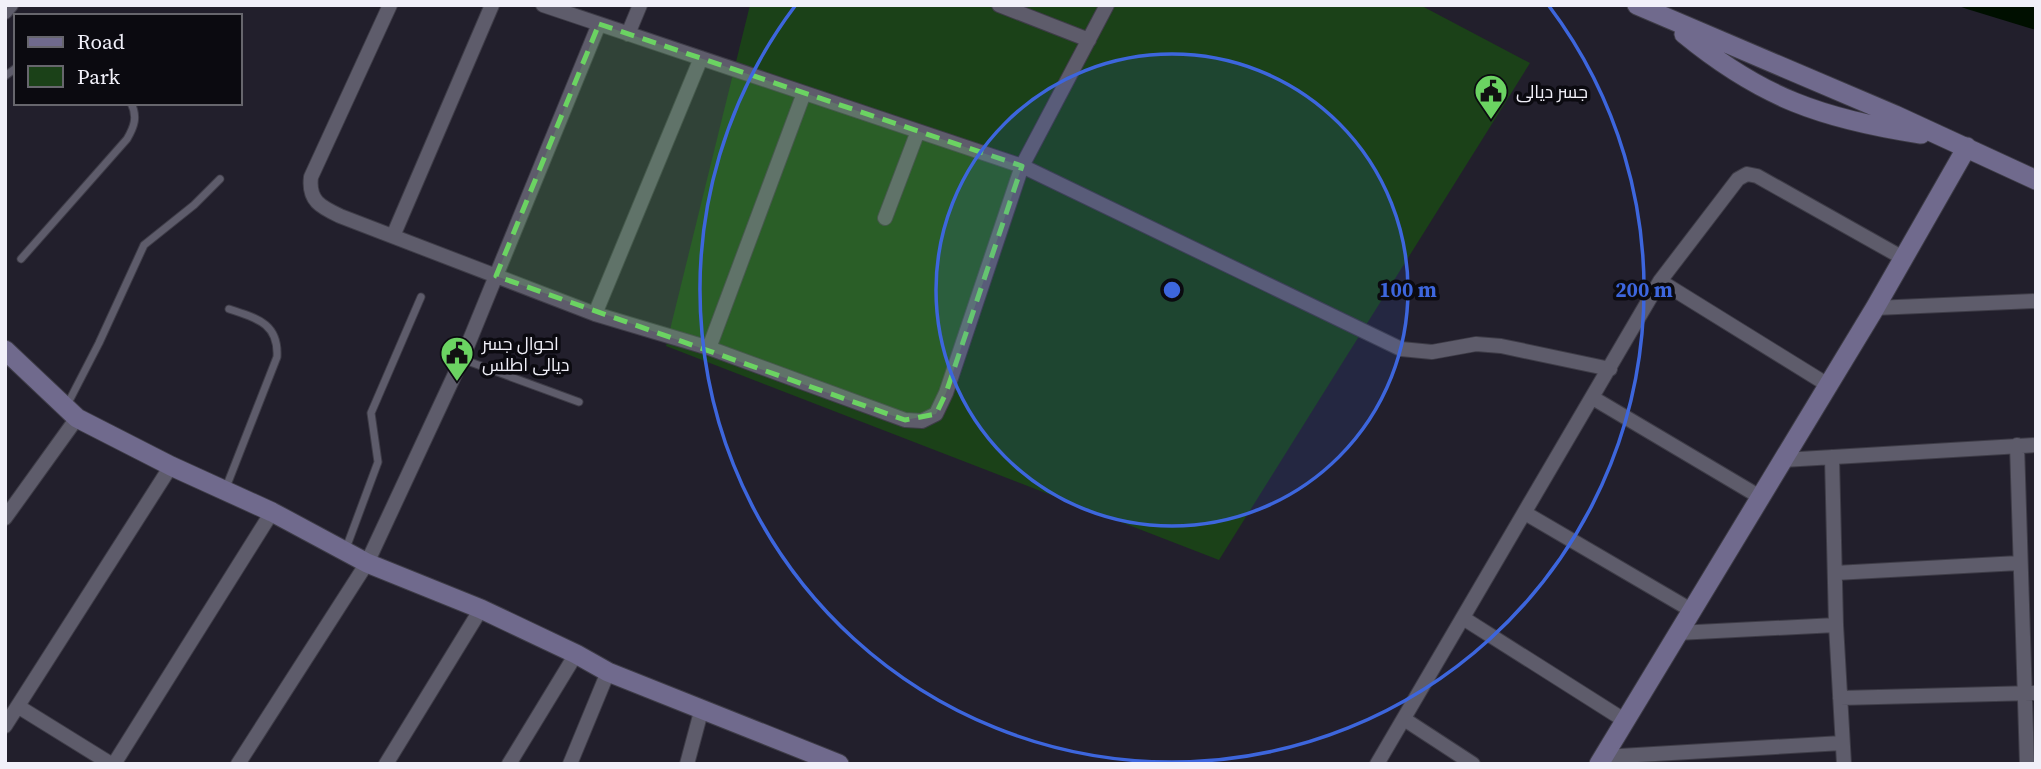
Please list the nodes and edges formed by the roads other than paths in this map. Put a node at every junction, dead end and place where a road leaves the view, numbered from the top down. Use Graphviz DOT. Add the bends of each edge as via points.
graph roads {
  1 [pos="11,5"];
  2 [pos="390,5"];
  3 [pos="492,5"];
  4 [pos="543,5"];
  5 [pos="640,5"];
  6 [pos="999,5"];
  7 [pos="1107,5"];
  8 [pos="1637,5"];
  9 [pos="5,12"];
  10 [pos="1665,18"];
  11 [pos="599,24"];
  12 [pos="628,34"];
  13 [pos="1089,40"];
  14 [pos="701,58"];
  15 [pos="804,93"];
  16 [pos="132,105"];
  17 [pos="918,131"];
  18 [pos="1944,137"];
  19 [pos="1967,147"];
  20 [pos="1022,166"];
  21 [pos="220,179"];
  22 [pos="2036,180"];
  23 [pos="885,218"];
  24 [pos="393,236"];
  25 [pos="1903,258"];
  26 [pos="21,259"];
  27 [pos="496,276"];
  28 [pos="1660,281"];
  29 [pos="421,297"];
  30 [pos="2036,301"];
  31 [pos="1875,308"];
  32 [pos="229,309"];
  33 [pos="595,314"];
  34 [pos="709,348"];
  35 [pos="5,350"];
  36 [pos="462,359"];
  37 [pos="1610,369"];
  38 [pos="1828,385"];
  39 [pos="1593,398"];
  40 [pos="579,402"];
  41 [pos="71,413"];
  42 [pos="2036,444"];
  43 [pos="2017,445"];
  44 [pos="1832,457"];
  45 [pos="1783,460"];
  46 [pos="172,466"];
  47 [pos="225,491"];
  48 [pos="1760,497"];
  49 [pos="272,512"];
  50 [pos="1525,513"];
  51 [pos="5,518"];
  52 [pos="345,552"];
  53 [pos="367,563"];
  54 [pos="2019,563"];
  55 [pos="1835,573"];
  56 [pos="481,609"];
  57 [pos="1691,610"];
  58 [pos="1463,618"];
  59 [pos="1836,625"];
  60 [pos="1677,633"];
  61 [pos="576,654"];
  62 [pos="608,672"];
  63 [pos="2029,693"];
  64 [pos="1840,698"];
  65 [pos="19,706"];
  66 [pos="702,708"];
  67 [pos="1404,719"];
  68 [pos="1624,720"];
  69 [pos="5,726"];
  70 [pos="1842,743"];
  71 [pos="1601,760"];
  72 [pos="113,764"];
  73 [pos="237,764"];
  74 [pos="386,764"];
  75 [pos="509,764"];
  76 [pos="570,764"];
  77 [pos="687,764"];
  78 [pos="839,764"];
  79 [pos="1377,764"];
  80 [pos="1473,764"];
  81 [pos="1844,764"];
  82 [pos="2027,764"];
  1 -- 9 [label="street"];
  2 -- 24 [label="street" via="310,186 319,206"];
  3 -- 24 [label="street"];
  4 -- 11 [label="street"];
  5 -- 12 [label="street"];
  6 -- 13 [label="street"];
  7 -- 13 [label="street"];
  8 -- 10 [label="street"];
  10 -- 18 [label="street"];
  10 -- 18 [label="street" via="1719,60 1778,96 1853,122"];
  11 -- 12 [label="street"];
  11 -- 27 [label="street"];
  12 -- 14 [label="street"];
  13 -- 20 [label="street"];
  14 -- 15 [label="street"];
  14 -- 33 [label="street"];
  15 -- 17 [label="street"];
  15 -- 34 [label="street"];
  16 -- 26 [label="lane" via="135,126 127,139"];
  17 -- 20 [label="street"];
  17 -- 23 [label="street"];
  18 -- 19 [label="street"];
  19 -- 22 [label="street"];
  19 -- 25 [label="street"];
  20 -- 34 [label="street" via="936,414 922,421 905,420"];
  20 -- 37 [label="street" via="1401,349 1432,352 1476,344 1501,346"];
  21 -- 41 [label="lane" via="144,245"];
  24 -- 27 [label="street"];
  25 -- 28 [label="street" via="1747,174 1738,179"];
  25 -- 31 [label="street"];
  27 -- 33 [label="street"];
  27 -- 36 [label="street"];
  28 -- 37 [label="street"];
  28 -- 38 [label="street"];
  29 -- 52 [label="lane" via="371,413 377,462"];
  30 -- 31 [label="street"];
  31 -- 38 [label="street"];
  32 -- 47 [label="lane" via="261,320 278,344"];
  33 -- 34 [label="street"];
  35 -- 41 [label="street"];
  36 -- 40 [label="lane"];
  36 -- 53 [label="street"];
  37 -- 39 [label="street"];
  38 -- 45 [label="street"];
  39 -- 48 [label="street"];
  39 -- 50 [label="street"];
  41 -- 46 [label="street"];
  41 -- 51 [label="street"];
  42 -- 43 [label="street"];
  43 -- 44 [label="street"];
  43 -- 54 [label="street"];
  44 -- 45 [label="street"];
  44 -- 55 [label="street"];
  45 -- 48 [label="street"];
  46 -- 47 [label="street"];
  46 -- 65 [label="street"];
  47 -- 49 [label="street"];
  48 -- 57 [label="street"];
  49 -- 52 [label="street"];
  49 -- 72 [label="street"];
  50 -- 57 [label="street"];
  50 -- 58 [label="street"];
  52 -- 53 [label="street"];
  53 -- 56 [label="street"];
  53 -- 73 [label="street"];
  54 -- 55 [label="street"];
  54 -- 63 [label="street"];
  55 -- 59 [label="street"];
  56 -- 61 [label="street"];
  56 -- 74 [label="street"];
  57 -- 60 [label="street"];
  58 -- 67 [label="street"];
  58 -- 68 [label="street"];
  59 -- 60 [label="street"];
  59 -- 64 [label="street"];
  60 -- 68 [label="street"];
  61 -- 62 [label="street"];
  61 -- 75 [label="street"];
  62 -- 66 [label="street"];
  62 -- 76 [label="street"];
  63 -- 64 [label="street"];
  63 -- 82 [label="street"];
  64 -- 70 [label="street"];
  65 -- 69 [label="street"];
  65 -- 72 [label="street"];
  66 -- 77 [label="street"];
  66 -- 78 [label="street"];
  67 -- 79 [label="street"];
  67 -- 80 [label="street"];
  68 -- 71 [label="street"];
  70 -- 71 [label="street"];
  70 -- 81 [label="street"];
}
